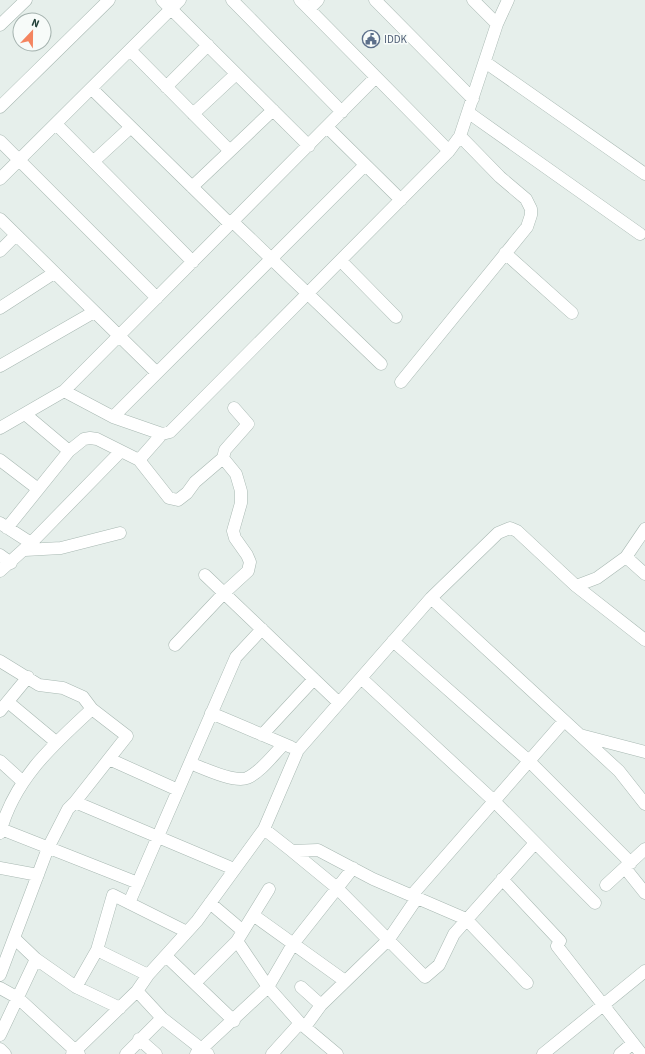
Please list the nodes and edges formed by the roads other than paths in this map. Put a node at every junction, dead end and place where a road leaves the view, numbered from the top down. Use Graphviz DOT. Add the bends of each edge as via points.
graph roads {
  1 [pos="26,0"];
  2 [pos="109,0"];
  3 [pos="162,0"];
  4 [pos="180,0"];
  5 [pos="232,0"];
  6 [pos="318,0"];
  7 [pos="375,0"];
  8 [pos="473,0"];
  9 [pos="508,0"];
  10 [pos="304,4"];
  11 [pos="171,9"];
  12 [pos="497,24"];
  13 [pos="0,25"];
  14 [pos="208,46"];
  15 [pos="130,50"];
  16 [pos="485,62"];
  17 [pos="236,74"];
  18 [pos="376,78"];
  19 [pos="166,87"];
  20 [pos="92,89"];
  21 [pos="473,99"];
  22 [pos="0,107"];
  23 [pos="273,110"];
  24 [pos="342,112"];
  25 [pos="469,113"];
  26 [pos="193,114"];
  27 [pos="56,124"];
  28 [pos="131,127"];
  29 [pos="327,127"];
  30 [pos="460,136"];
  31 [pos="0,141"];
  32 [pos="309,146"];
  33 [pos="230,151"];
  34 [pos="449,151"];
  35 [pos="19,160"];
  36 [pos="94,161"];
  37 [pos="365,165"];
  38 [pos="645,174"];
  39 [pos="0,179"];
  40 [pos="192,187"];
  41 [pos="401,200"];
  42 [pos="0,219"];
  43 [pos="232,223"];
  44 [pos="16,234"];
  45 [pos="640,234"];
  46 [pos="0,251"];
  47 [pos="505,253"];
  48 [pos="270,258"];
  49 [pos="341,261"];
  50 [pos="193,262"];
  51 [pos="54,273"];
  52 [pos="308,295"];
  53 [pos="157,298"];
  54 [pos="0,308"];
  55 [pos="94,312"];
  56 [pos="572,313"];
  57 [pos="396,317"];
  58 [pos="119,337"];
  59 [pos="381,364"];
  60 [pos="0,366"];
  61 [pos="157,373"];
  62 [pos="401,382"];
  63 [pos="64,391"];
  64 [pos="234,408"];
  65 [pos="25,414"];
  66 [pos="113,417"];
  67 [pos="0,428"];
  68 [pos="162,434"];
  69 [pos="69,451"];
  70 [pos="120,452"];
  71 [pos="223,458"];
  72 [pos="0,460"];
  73 [pos="139,460"];
  74 [pos="38,489"];
  75 [pos="4,525"];
  76 [pos="645,529"];
  77 [pos="120,534"];
  78 [pos="28,546"];
  79 [pos="0,554"];
  80 [pos="626,557"];
  81 [pos="11,563"];
  82 [pos="0,571"];
  83 [pos="645,574"];
  84 [pos="205,575"];
  85 [pos="576,586"];
  86 [pos="224,593"];
  87 [pos="431,598"];
  88 [pos="262,629"];
  89 [pos="645,640"];
  90 [pos="394,641"];
  91 [pos="175,645"];
  92 [pos="0,661"];
  93 [pos="28,677"];
  94 [pos="360,678"];
  95 [pos="314,679"];
  96 [pos="339,703"];
  97 [pos="4,706"];
  98 [pos="92,709"];
  99 [pos="211,713"];
  100 [pos="564,721"];
  101 [pos="579,734"];
  102 [pos="262,735"];
  103 [pos="56,742"];
  104 [pos="284,744"];
  105 [pos="298,750"];
  106 [pos="645,752"];
  107 [pos="109,759"];
  108 [pos="0,761"];
  109 [pos="529,761"];
  110 [pos="190,763"];
  111 [pos="22,781"];
  112 [pos="178,790"];
  113 [pos="494,801"];
  114 [pos="75,802"];
  115 [pos="645,804"];
  116 [pos="3,813"];
  117 [pos="264,829"];
  118 [pos="0,831"];
  119 [pos="158,837"];
  120 [pos="535,843"];
  121 [pos="48,848"];
  122 [pos="645,849"];
  123 [pos="292,852"];
  124 [pos="628,865"];
  125 [pos="0,868"];
  126 [pos="353,868"];
  127 [pos="234,869"];
  128 [pos="38,875"];
  129 [pos="502,879"];
  130 [pos="138,883"];
  131 [pos="606,885"];
  132 [pos="337,888"];
  133 [pos="269,889"];
  134 [pos="645,893"];
  135 [pos="414,896"];
  136 [pos="129,903"];
  137 [pos="210,903"];
  138 [pos="595,903"];
  139 [pos="253,915"];
  140 [pos="466,919"];
  141 [pos="187,932"];
  142 [pos="240,936"];
  143 [pos="14,938"];
  144 [pos="389,939"];
  145 [pos="293,944"];
  146 [pos="97,950"];
  147 [pos="166,956"];
  148 [pos="36,959"];
  149 [pos="645,971"];
  150 [pos="0,975"];
  151 [pos="148,975"];
  152 [pos="345,981"];
  153 [pos="195,983"];
  154 [pos="527,983"];
  155 [pos="76,987"];
  156 [pos="268,987"];
  157 [pos="301,987"];
  158 [pos="0,988"];
  159 [pos="137,991"];
  160 [pos="18,998"];
  161 [pos="603,1004"];
  162 [pos="321,1005"];
  163 [pos="120,1008"];
  164 [pos="162,1018"];
  165 [pos="234,1021"];
  166 [pos="302,1025"];
  167 [pos="0,1035"];
  168 [pos="139,1039"];
  169 [pos="0,1049"];
  170 [pos="202,1052"];
  171 [pos="76,1053"];
  172 [pos="5,1054"];
  173 [pos="126,1054"];
  174 [pos="156,1054"];
  175 [pos="272,1054"];
  176 [pos="337,1054"];
  177 [pos="543,1054"];
  178 [pos="620,1054"];
  1 -- 13 [label="street"];
  2 -- 22 [label="street"];
  3 -- 11 [label="street"];
  4 -- 11 [label="street"];
  5 -- 24 [label="street"];
  6 -- 10 [label="street"];
  7 -- 21 [label="street"];
  8 -- 12 [label="street"];
  9 -- 12 [label="street"];
  10 -- 18 [label="street"];
  11 -- 14 [label="street"];
  11 -- 15 [label="street"];
  12 -- 16 [label="street"];
  14 -- 17 [label="street"];
  14 -- 19 [label="street"];
  15 -- 19 [label="street"];
  15 -- 20 [label="street"];
  16 -- 21 [label="street"];
  16 -- 38 [label="street"];
  17 -- 23 [label="street"];
  17 -- 26 [label="street"];
  18 -- 24 [label="street"];
  18 -- 34 [label="street"];
  19 -- 26 [label="street"];
  20 -- 27 [label="street"];
  20 -- 28 [label="street"];
  21 -- 25 [label="street"];
  23 -- 32 [label="street"];
  23 -- 33 [label="street"];
  24 -- 29 [label="street"];
  25 -- 30 [label="street"];
  25 -- 45 [label="street"];
  26 -- 33 [label="street"];
  27 -- 35 [label="street"];
  27 -- 36 [label="street"];
  28 -- 36 [label="street"];
  28 -- 40 [label="street"];
  29 -- 32 [label="street"];
  29 -- 37 [label="street"];
  30 -- 34 [label="street"];
  30 -- 47 [label="street" via="500,177 526,199 531,208 527,227"];
  31 -- 35 [label="street"];
  32 -- 43 [label="street"];
  33 -- 40 [label="street"];
  34 -- 41 [label="street"];
  35 -- 39 [label="street"];
  35 -- 53 [label="street"];
  36 -- 50 [label="street"];
  37 -- 41 [label="street"];
  37 -- 48 [label="street"];
  40 -- 43 [label="street"];
  41 -- 49 [label="street"];
  42 -- 44 [label="street"];
  43 -- 48 [label="street"];
  43 -- 50 [label="street"];
  44 -- 46 [label="street"];
  44 -- 51 [label="street"];
  47 -- 56 [label="street"];
  47 -- 62 [label="street"];
  48 -- 52 [label="street"];
  48 -- 61 [label="street"];
  49 -- 52 [label="street"];
  49 -- 57 [label="street"];
  50 -- 53 [label="street"];
  51 -- 54 [label="street"];
  51 -- 55 [label="street"];
  52 -- 59 [label="street"];
  52 -- 68 [label="street" via="170,432"];
  53 -- 58 [label="street"];
  55 -- 58 [label="street"];
  55 -- 60 [label="street"];
  58 -- 61 [label="street"];
  58 -- 63 [label="street"];
  61 -- 66 [label="street"];
  63 -- 65 [label="street"];
  63 -- 66 [label="street"];
  64 -- 71 [label="street" via="248,424 224,450"];
  65 -- 67 [label="street"];
  65 -- 69 [label="street"];
  66 -- 68 [label="street"];
  68 -- 73 [label="street"];
  69 -- 70 [label="street" via="90,438 97,439"];
  69 -- 74 [label="street"];
  70 -- 73 [label="street"];
  70 -- 78 [label="street"];
  71 -- 73 [label="street" via="178,500 169,498"];
  71 -- 86 [label="street" via="236,474 241,491 241,503 234,530 235,538 250,562 248,571"];
  72 -- 74 [label="street"];
  74 -- 75 [label="street"];
  75 -- 78 [label="street"];
  76 -- 80 [label="street"];
  77 -- 78 [label="street" via="61,548"];
  78 -- 81 [label="street"];
  79 -- 81 [label="street"];
  80 -- 83 [label="street"];
  80 -- 85 [label="street" via="597,578"];
  81 -- 82 [label="street"];
  84 -- 86 [label="street"];
  85 -- 87 [label="street" via="518,530 510,528 498,533"];
  85 -- 89 [label="street"];
  86 -- 88 [label="street"];
  86 -- 91 [label="street"];
  87 -- 90 [label="street"];
  87 -- 100 [label="street"];
  88 -- 95 [label="street"];
  88 -- 99 [label="street" via="236,657"];
  90 -- 94 [label="street"];
  90 -- 109 [label="street"];
  92 -- 93 [label="street"];
  93 -- 97 [label="street"];
  93 -- 98 [label="street" via="39,685 63,688 83,697"];
  94 -- 96 [label="street"];
  94 -- 113 [label="street"];
  95 -- 96 [label="street"];
  95 -- 102 [label="street"];
  96 -- 105 [label="street"];
  97 -- 103 [label="street"];
  98 -- 103 [label="street"];
  98 -- 107 [label="street" via="127,736"];
  99 -- 102 [label="street"];
  99 -- 110 [label="street"];
  100 -- 101 [label="street"];
  100 -- 109 [label="street"];
  101 -- 106 [label="street"];
  101 -- 115 [label="street" via="619,771"];
  102 -- 104 [label="street"];
  103 -- 111 [label="street"];
  104 -- 105 [label="street"];
  104 -- 110 [label="street" via="254,774 245,779 234,779"];
  105 -- 117 [label="street"];
  107 -- 112 [label="street"];
  107 -- 114 [label="street"];
  108 -- 111 [label="street"];
  109 -- 113 [label="street"];
  109 -- 124 [label="street"];
  110 -- 112 [label="street"];
  111 -- 116 [label="street"];
  112 -- 119 [label="street"];
  113 -- 120 [label="street"];
  113 -- 135 [label="street"];
  114 -- 119 [label="street"];
  114 -- 121 [label="street" via="68,809"];
  116 -- 118 [label="street"];
  117 -- 123 [label="street"];
  117 -- 127 [label="street"];
  118 -- 121 [label="street"];
  119 -- 127 [label="street"];
  119 -- 130 [label="street"];
  120 -- 129 [label="street"];
  120 -- 138 [label="street"];
  121 -- 128 [label="street"];
  121 -- 130 [label="street"];
  122 -- 124 [label="street"];
  123 -- 126 [label="street" via="318,850"];
  123 -- 132 [label="street"];
  124 -- 131 [label="street"];
  124 -- 134 [label="street"];
  125 -- 128 [label="street"];
  126 -- 132 [label="street"];
  126 -- 135 [label="street"];
  127 -- 137 [label="street"];
  128 -- 143 [label="street"];
  129 -- 140 [label="street"];
  129 -- 161 [label="street" via="560,941 557,946"];
  130 -- 136 [label="street"];
  132 -- 144 [label="street"];
  132 -- 145 [label="street"];
  133 -- 139 [label="street"];
  135 -- 140 [label="street"];
  135 -- 144 [label="street"];
  136 -- 141 [label="street"];
  136 -- 146 [label="street" via="113,895"];
  137 -- 141 [label="street"];
  137 -- 142 [label="street"];
  139 -- 142 [label="street"];
  139 -- 145 [label="street"];
  140 -- 144 [label="street" via="454,934 439,965 425,977"];
  140 -- 154 [label="street"];
  141 -- 147 [label="street"];
  142 -- 153 [label="street"];
  142 -- 156 [label="street"];
  143 -- 148 [label="street"];
  143 -- 150 [label="street"];
  144 -- 152 [label="street"];
  145 -- 152 [label="street"];
  145 -- 156 [label="street"];
  146 -- 151 [label="street"];
  146 -- 155 [label="street"];
  147 -- 151 [label="street"];
  147 -- 153 [label="street"];
  148 -- 155 [label="street"];
  148 -- 160 [label="street"];
  149 -- 161 [label="street"];
  151 -- 159 [label="street"];
  152 -- 162 [label="street"];
  153 -- 165 [label="street"];
  155 -- 163 [label="street"];
  156 -- 165 [label="street"];
  156 -- 166 [label="street"];
  157 -- 162 [label="street"];
  158 -- 160 [label="street"];
  159 -- 163 [label="street"];
  159 -- 164 [label="street"];
  160 -- 167 [label="street"];
  160 -- 171 [label="street"];
  161 -- 177 [label="street"];
  161 -- 178 [label="street" via="637,1048"];
  162 -- 166 [label="street"];
  163 -- 171 [label="street"];
  164 -- 168 [label="street"];
  164 -- 170 [label="street"];
  165 -- 170 [label="street"];
  166 -- 175 [label="street"];
  166 -- 176 [label="street"];
  168 -- 173 [label="street"];
  168 -- 174 [label="street"];
  169 -- 172 [label="street"];
}
